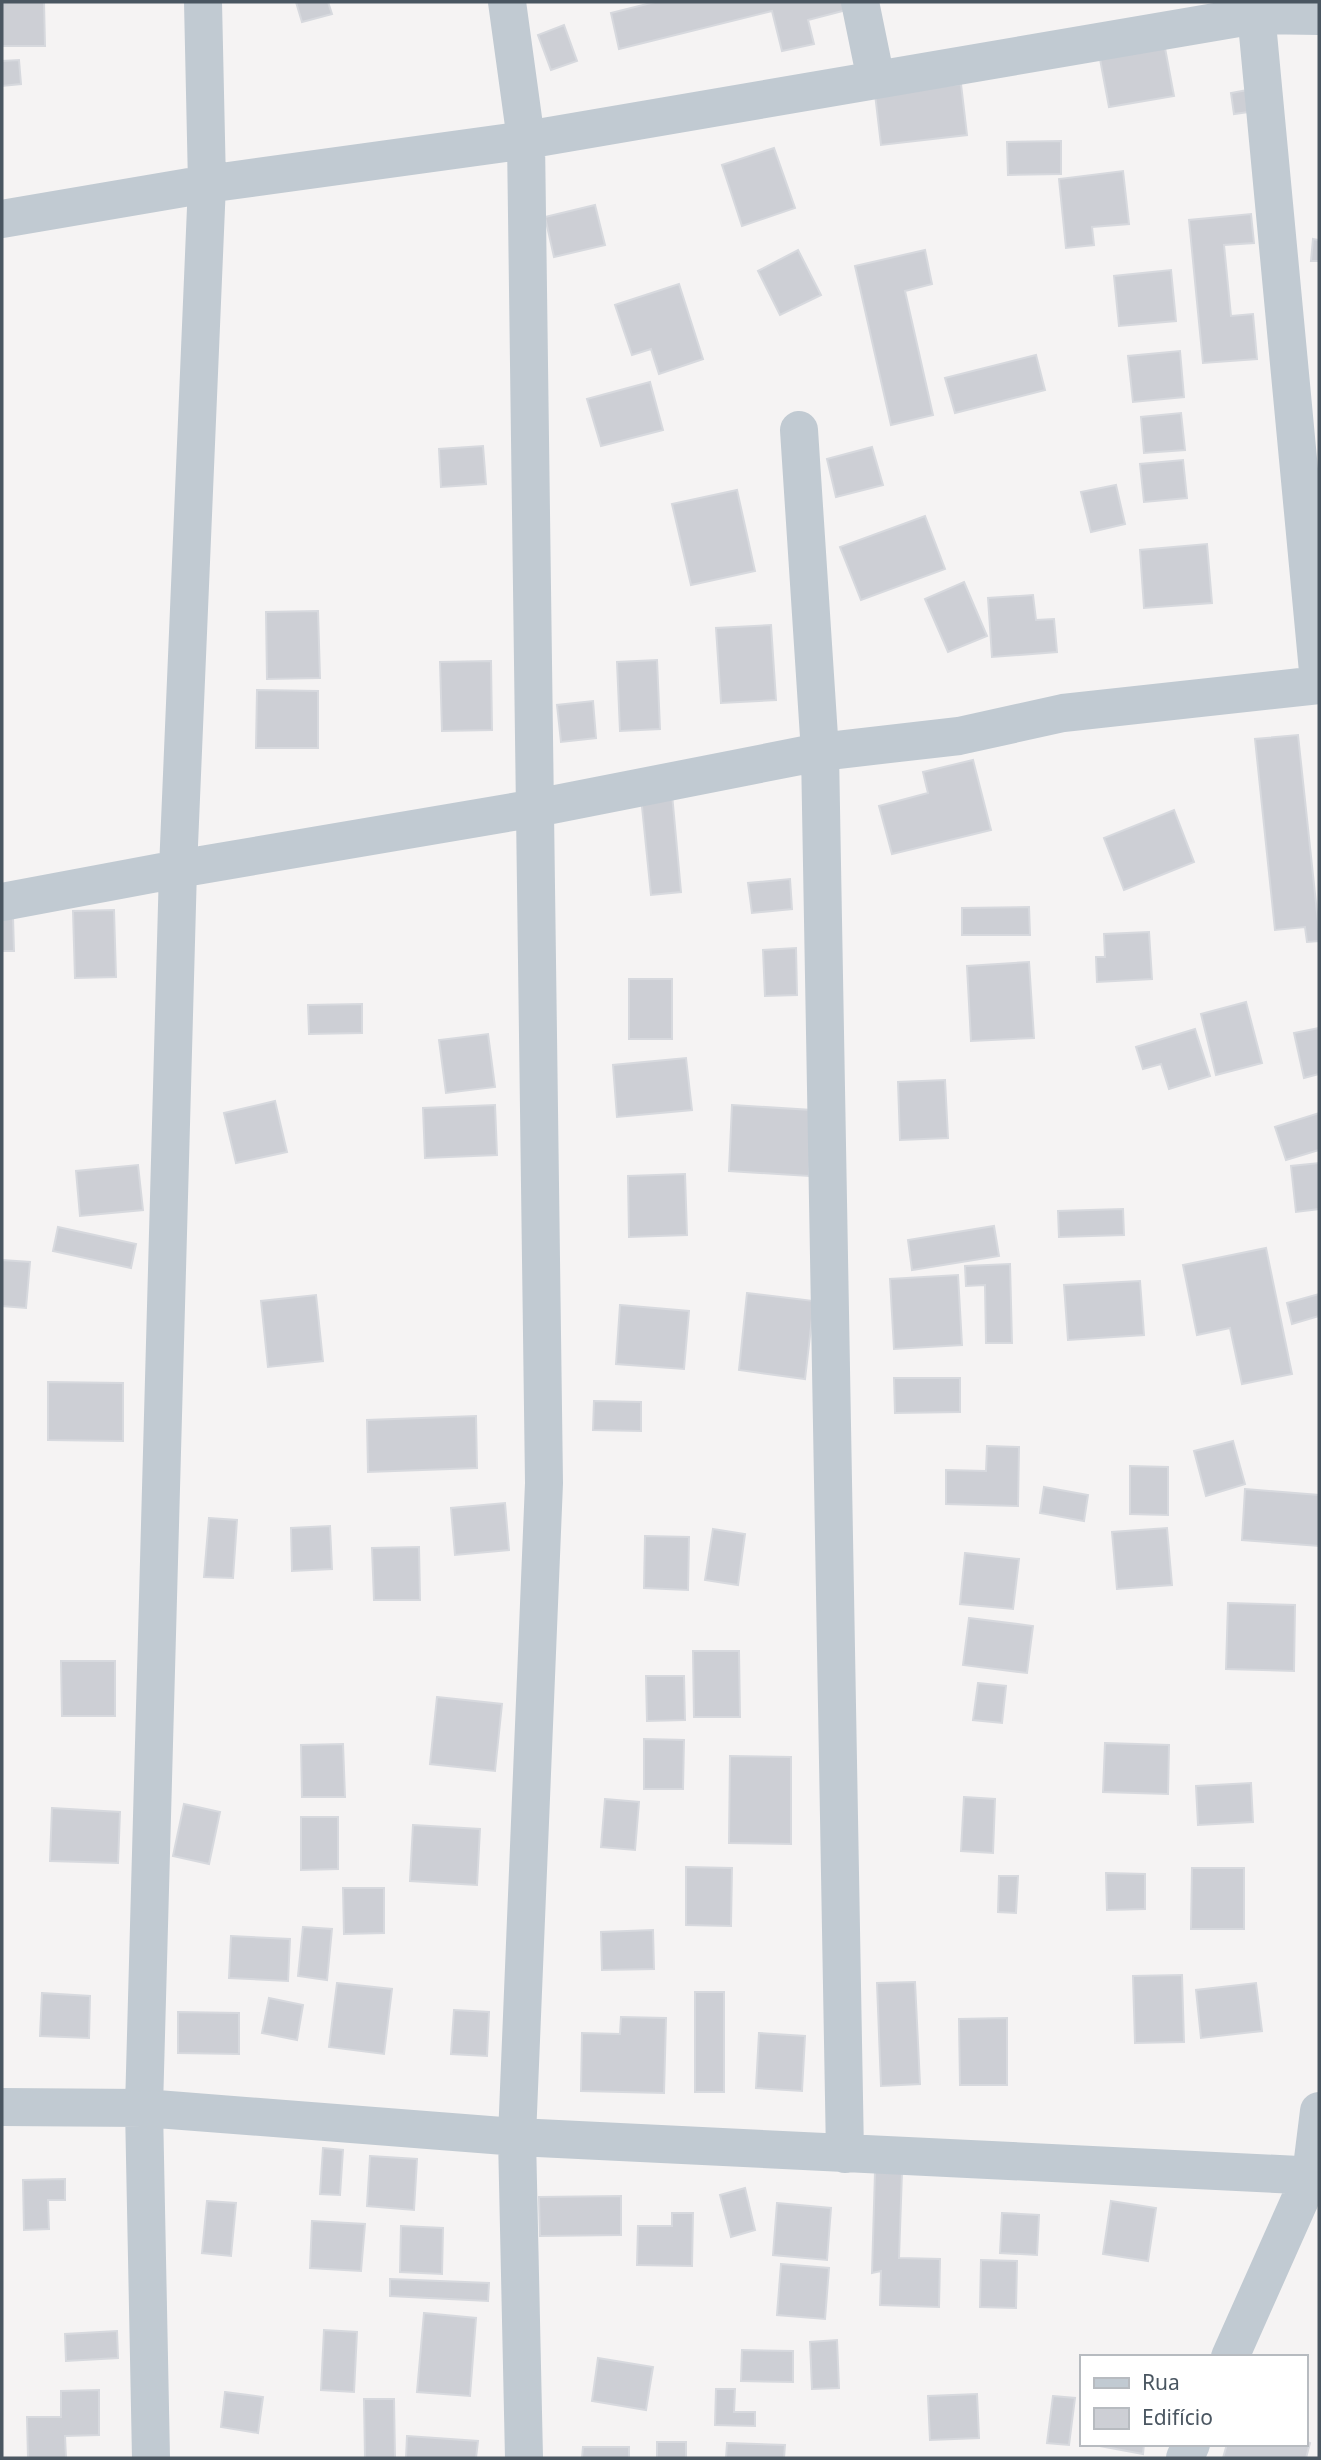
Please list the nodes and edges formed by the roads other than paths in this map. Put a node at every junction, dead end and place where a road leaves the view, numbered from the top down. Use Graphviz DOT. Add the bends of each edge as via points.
graph roads {
  1 [pos="203,2"];
  2 [pos="507,2"];
  3 [pos="860,2"];
  4 [pos="1256,8"];
  5 [pos="1319,16"];
  6 [pos="876,80"];
  7 [pos="526,140"];
  8 [pos="207,184"];
  9 [pos="2,219"];
  10 [pos="799,430"];
  11 [pos="1319,684"];
  12 [pos="820,752"];
  13 [pos="536,808"];
  14 [pos="178,869"];
  15 [pos="2,902"];
  16 [pos="2,2107"];
  17 [pos="144,2108"];
  18 [pos="1319,2111"];
  19 [pos="517,2137"];
  20 [pos="845,2154"];
  21 [pos="1315,2176"];
  22 [pos="1231,2355"];
  23 [pos="151,2458"];
  24 [pos="524,2458"];
  1 -- 8 [label="street"];
  2 -- 7 [label="street"];
  3 -- 6 [label="street"];
  4 -- 5 [label="street"];
  4 -- 6 [label="street"];
  4 -- 11 [label="street"];
  6 -- 7 [label="street"];
  7 -- 8 [label="street"];
  7 -- 13 [label="street"];
  8 -- 9 [label="street"];
  8 -- 14 [label="street"];
  10 -- 12 [label="street"];
  11 -- 12 [label="street" via="1063,713 958,736"];
  12 -- 13 [label="street"];
  12 -- 20 [label="street"];
  13 -- 14 [label="street"];
  13 -- 19 [label="street" via="544,1483"];
  14 -- 15 [label="street"];
  14 -- 17 [label="street"];
  16 -- 17 [label="street"];
  17 -- 19 [label="street"];
  17 -- 23 [label="street"];
  18 -- 21 [label="street"];
  19 -- 20 [label="street"];
  19 -- 24 [label="street"];
  20 -- 21 [label="street"];
  21 -- 22 [label="street"];
}
